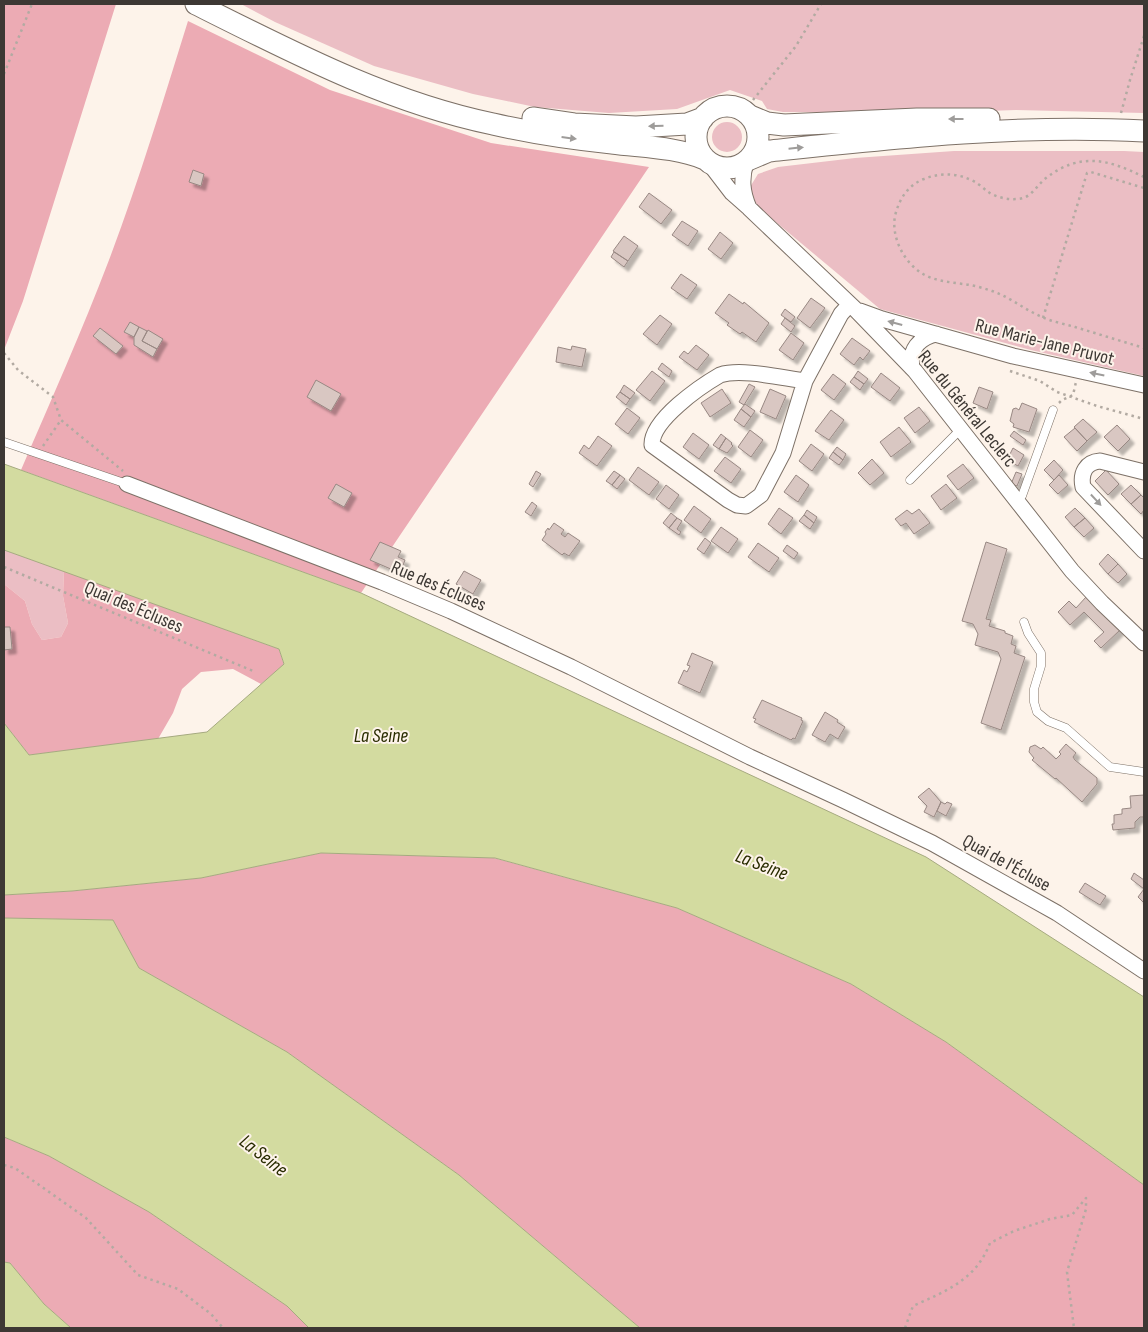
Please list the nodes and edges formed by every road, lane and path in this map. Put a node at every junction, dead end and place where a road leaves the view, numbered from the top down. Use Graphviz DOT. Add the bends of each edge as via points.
graph roads {
  1 [pos="32,4"];
  2 [pos="196,4"];
  3 [pos="217,4"];
  4 [pos="821,4"];
  5 [pos="1144,36"];
  6 [pos="4,74"];
  7 [pos="763,88"];
  8 [pos="750,116"];
  9 [pos="703,118"];
  10 [pos="1119,122"];
  11 [pos="1144,123"];
  12 [pos="1144,132"];
  13 [pos="707,161"];
  14 [pos="748,161"];
  15 [pos="1144,177"];
  16 [pos="1144,188"];
  17 [pos="748,208"];
  18 [pos="852,307"];
  19 [pos="1043,318"];
  20 [pos="936,334"];
  21 [pos="1144,348"];
  22 [pos="4,353"];
  23 [pos="912,368"];
  24 [pos="1004,369"];
  25 [pos="1079,370"];
  26 [pos="804,381"];
  27 [pos="1144,385"];
  28 [pos="1070,396"];
  29 [pos="1053,410"];
  30 [pos="1144,419"];
  31 [pos="61,420"];
  32 [pos="960,430"];
  33 [pos="4,442"];
  34 [pos="37,454"];
  35 [pos="1144,472"];
  36 [pos="127,480"];
  37 [pos="910,480"];
  38 [pos="1016,500"];
  39 [pos="1144,551"];
  40 [pos="4,567"];
  41 [pos="1024,622"];
  42 [pos="1144,643"];
  43 [pos="253,671"];
  44 [pos="1144,772"];
  45 [pos="843,800"];
  46 [pos="1144,971"];
  47 [pos="4,1165"];
  48 [pos="223,1328"];
  49 [pos="905,1328"];
  50 [pos="1074,1328"];
  1 -- 6 [label="path"];
  2 -- 13 [label="main road, one-way" via="334,71 438,110 561,137 679,151"];
  9 -- 3 [label="main road, one-way" via="677,125 606,126 540,120 443,100 350,68"];
  4 -- 7 [label="path" via="796,46"];
  5 -- 10 [label="path"];
  8 -- 9 [label="main road" via="740,109 726,106"];
  10 -- 8 [label="main road, one-way" via="1021,118 784,124 766,123"];
  8 -- 14 [label="main road" via="759,136"];
  9 -- 13 [label="main road" via="696,139 698,149"];
  10 -- 11 [label="main road"];
  14 -- 12 [label="main road, one-way" via="769,150 969,133 1056,130"];
  13 -- 14 [label="main road" via="718,168 729,169"];
  13 -- 17 [label="street, Rue du Général Leclerc" via="732,194"];
  14 -- 17 [label="street" via="742,185"];
  15 -- 19 [label="path" via="1108,162 1089,159 1060,169 1024,198 1000,198 976,182 955,174 940,174 910,186 898,205 895,233 911,265 942,281 994,291"];
  16 -- 19 [label="path" via="1087,173"];
  17 -- 18 [label="street, Rue du Général Leclerc"];
  20 -- 18 [label="street, Rue Marie-Jane Pruvot, one-way"];
  18 -- 23 [label="street, Rue du Général Leclerc"];
  18 -- 26 [label="street" via="842,314"];
  19 -- 21 [label="path"];
  20 -- 23 [label="street" via="918,344 912,356"];
  20 -- 25 [label="street, Rue Marie-Jane Pruvot" via="1012,356"];
  22 -- 31 [label="path" via="18,370 53,397"];
  23 -- 32 [label="street, Rue du Général Leclerc"];
  24 -- 28 [label="path" via="1040,381"];
  27 -- 25 [label="street, Rue Marie-Jane Pruvot, one-way"];
  25 -- 28 [label="path" via="1074,395"];
  26 -- 26 [label="street" via="784,453 761,495 746,506 728,500 652,445 653,437 683,400 720,375 741,373"];
  28 -- 29 [label="path"];
  28 -- 30 [label="path"];
  29 -- 38 [label="lane" via="1022,496"];
  31 -- 34 [label="path"];
  31 -- 36 [label="path"];
  32 -- 37 [label="lane"];
  32 -- 38 [label="street, Rue du Général Leclerc"];
  33 -- 34 [label="lane, Rue des Écluses"];
  34 -- 36 [label="lane, Rue des Écluses"];
  35 -- 39 [label="street, one-way" via="1095,461 1087,466 1082,477 1083,486"];
  36 -- 45 [label="street, Rue des Écluses" via="451,612"];
  38 -- 42 [label="street, Rue du Général Leclerc" via="1072,571"];
  40 -- 43 [label="path, Quai des Écluses"];
  41 -- 44 [label="lane" via="1041,653 1034,689 1037,712 1048,721 1066,728 1110,767"];
  45 -- 46 [label="street, Quai de l'Écluse" via="932,843 1049,908"];
  47 -- 48 [label="path" via="15,1168 86,1218 138,1275 178,1289 211,1314"];
  49 -- 50 [label="path" via="913,1306 967,1278 990,1243 1050,1219 1072,1215 1086,1198 1086,1210 1067,1272"];
}
